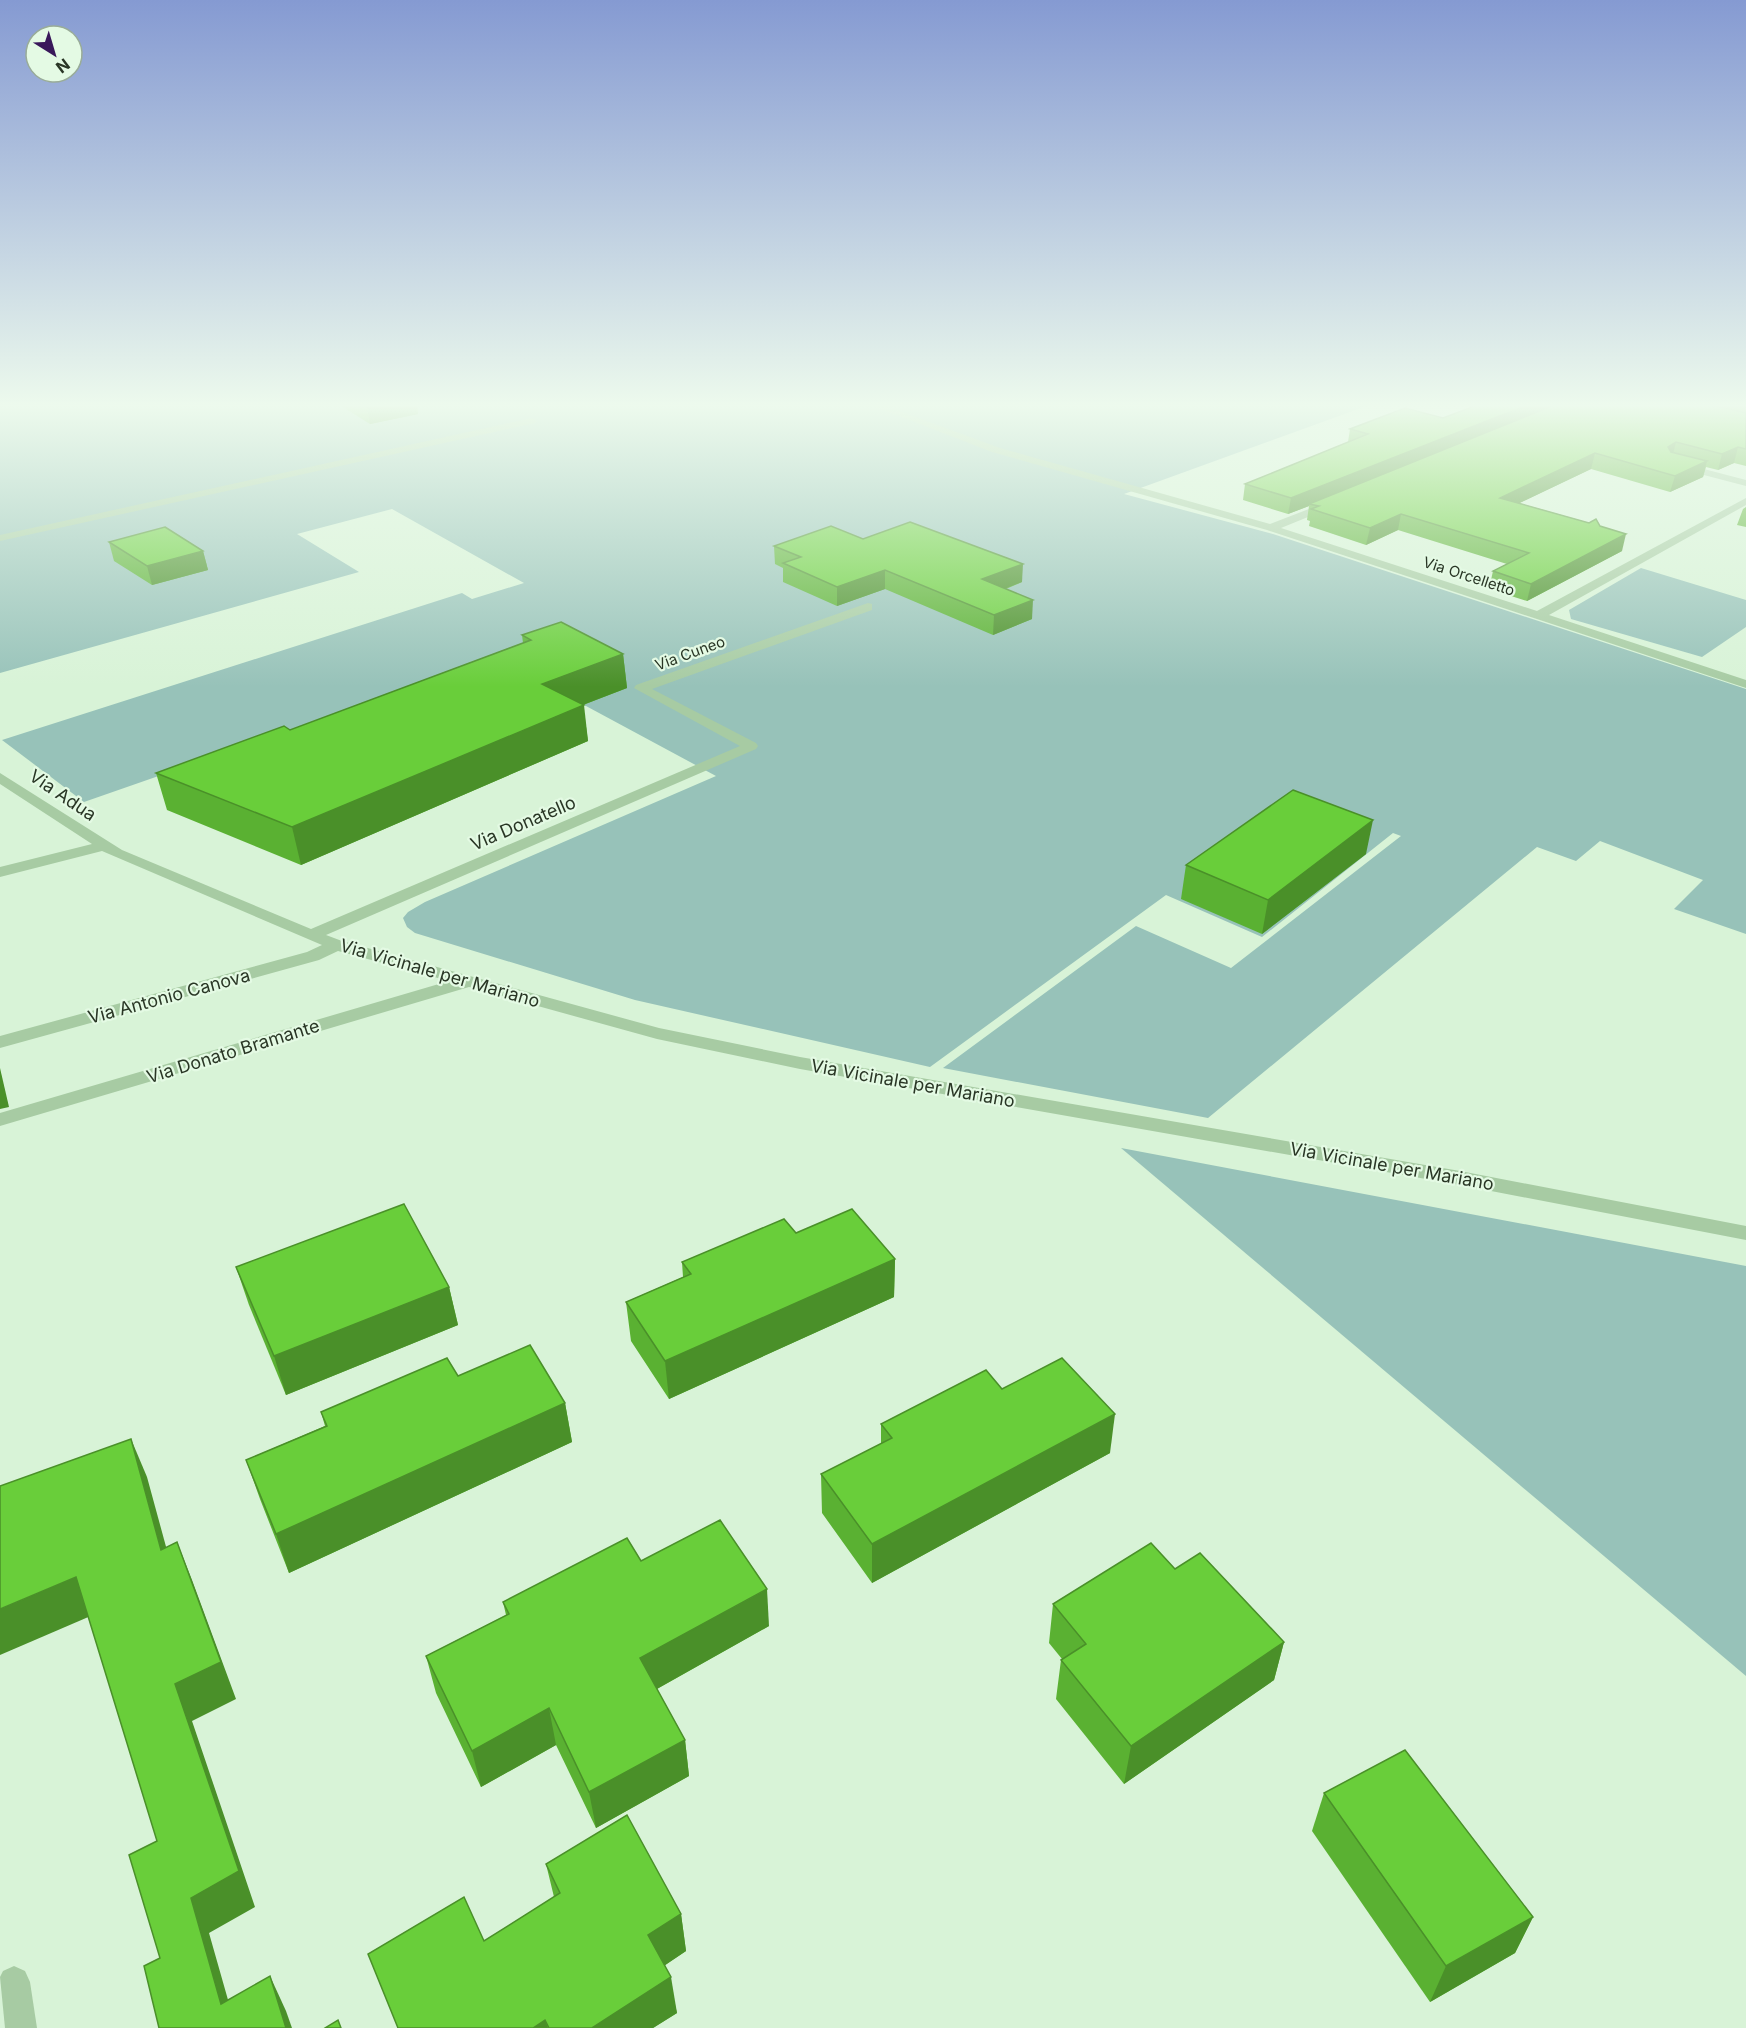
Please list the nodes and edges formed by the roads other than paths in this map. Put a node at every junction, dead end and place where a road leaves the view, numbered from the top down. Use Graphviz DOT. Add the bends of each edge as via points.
graph roads {
  1 [pos="179,499"];
  2 [pos="1165,499"];
  3 [pos="1746,501"];
  4 [pos="1336,502"];
  5 [pos="1271,528"];
  6 [pos="0,538"];
  7 [pos="868,607"];
  8 [pos="1538,615"];
  9 [pos="1746,684"];
  10 [pos="751,746"];
  11 [pos="0,777"];
  12 [pos="104,846"];
  13 [pos="0,872"];
  14 [pos="311,935"];
  15 [pos="336,945"];
  16 [pos="466,982"];
  17 [pos="0,1042"];
  18 [pos="0,1120"];
  19 [pos="1746,1233"];
  20 [pos="14,1982"];
  21 [pos="21,2028"];
  1 -- 6 [label="street"];
  2 -- 5 [label="street, Via Orcelletto"];
  3 -- 8 [label="street"];
  4 -- 5 [label="street"];
  5 -- 8 [label="street, Via Orcelletto"];
  7 -- 10 [label="street, Via Cuneo" via="641,688"];
  8 -- 9 [label="street, Via Orcelletto"];
  10 -- 14 [label="street, Via Donatello"];
  11 -- 12 [label="street, Via Adua"];
  12 -- 13 [label="street"];
  12 -- 14 [label="street, Via Vicinale per Mariano"];
  14 -- 15 [label="street, Via Vicinale per Mariano"];
  15 -- 16 [label="street, Via Vicinale per Mariano"];
  15 -- 17 [label="street, Via Antonio Canova" via="313,956"];
  16 -- 18 [label="street, Via Donato Bramante"];
  16 -- 19 [label="street, Via Vicinale per Mariano" via="657,1033 800,1063 1460,1178"];
  20 -- 21 [label="street"];
}
